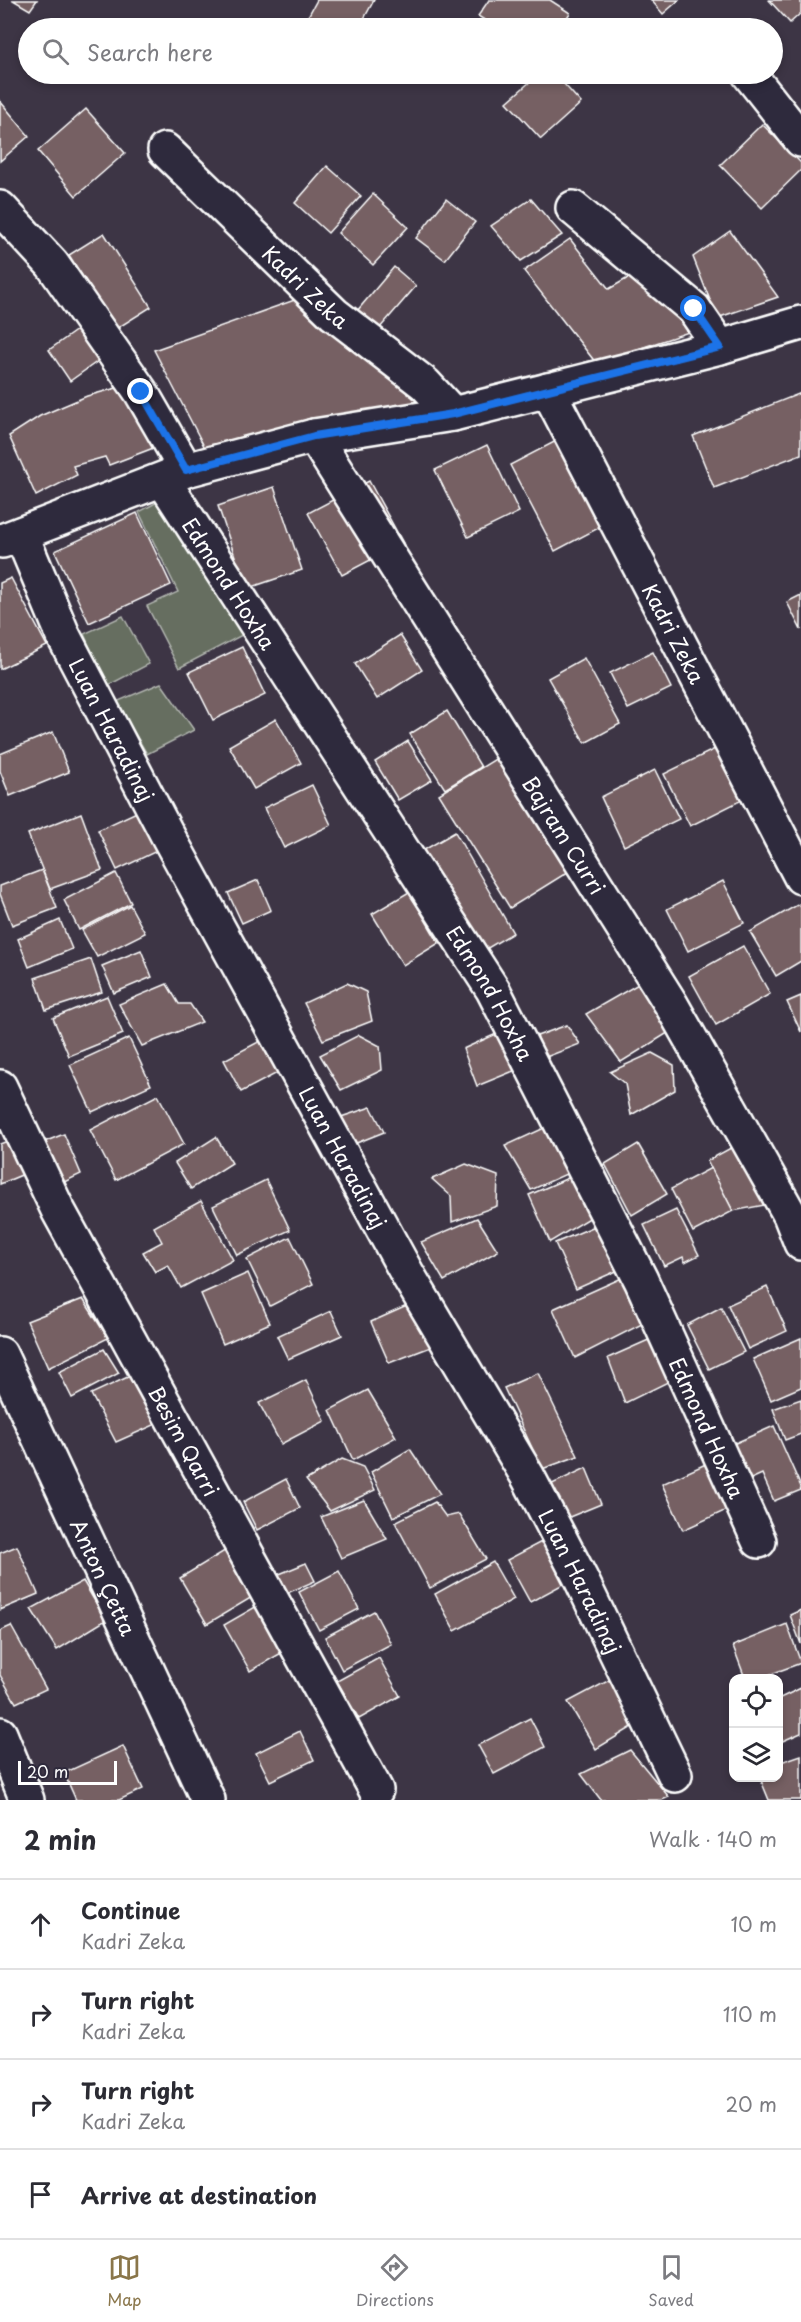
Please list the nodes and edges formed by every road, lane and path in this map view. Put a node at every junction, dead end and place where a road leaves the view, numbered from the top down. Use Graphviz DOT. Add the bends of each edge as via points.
graph roads {
  1 [pos="757,84"];
  2 [pos="801,140"];
  3 [pos="165,150"];
  4 [pos="0,208"];
  5 [pos="573,208"];
  6 [pos="801,323"];
  7 [pos="720,347"];
  8 [pos="548,390"];
  9 [pos="453,414"];
  10 [pos="314,436"];
  11 [pos="175,475"];
  12 [pos="10,537"];
  13 [pos="801,878"];
  14 [pos="0,1088"];
  15 [pos="801,1244"];
  16 [pos="0,1354"];
  17 [pos="759,1541"];
  18 [pos="0,1734"];
  19 [pos="675,1775"];
  20 [pos="376,1790"];
  21 [pos="27,1800"];
  22 [pos="208,1800"];
  1 -- 2 [label="street"];
  3 -- 9 [label="street, Kadri Zeka" via="334,314 425,384"];
  4 -- 11 [label="street" via="52,264 141,392"];
  5 -- 7 [label="street" via="694,309"];
  6 -- 7 [label="street"];
  7 -- 8 [label="street"];
  8 -- 9 [label="street"];
  8 -- 13 [label="street, Kadri Zeka"];
  9 -- 10 [label="street"];
  10 -- 11 [label="street"];
  10 -- 15 [label="street, Bajram Curri" via="671,1004 789,1215"];
  11 -- 12 [label="street"];
  11 -- 17 [label="street, Edmond Hoxha" via="493,990 641,1280"];
  12 -- 19 [label="street, Luan Haradinaj" via="408,1275 528,1477"];
  14 -- 20 [label="street, Besim Qarri" via="58,1210"];
  16 -- 22 [label="street, Anton Çetta"];
  18 -- 21 [label="street"];
}
